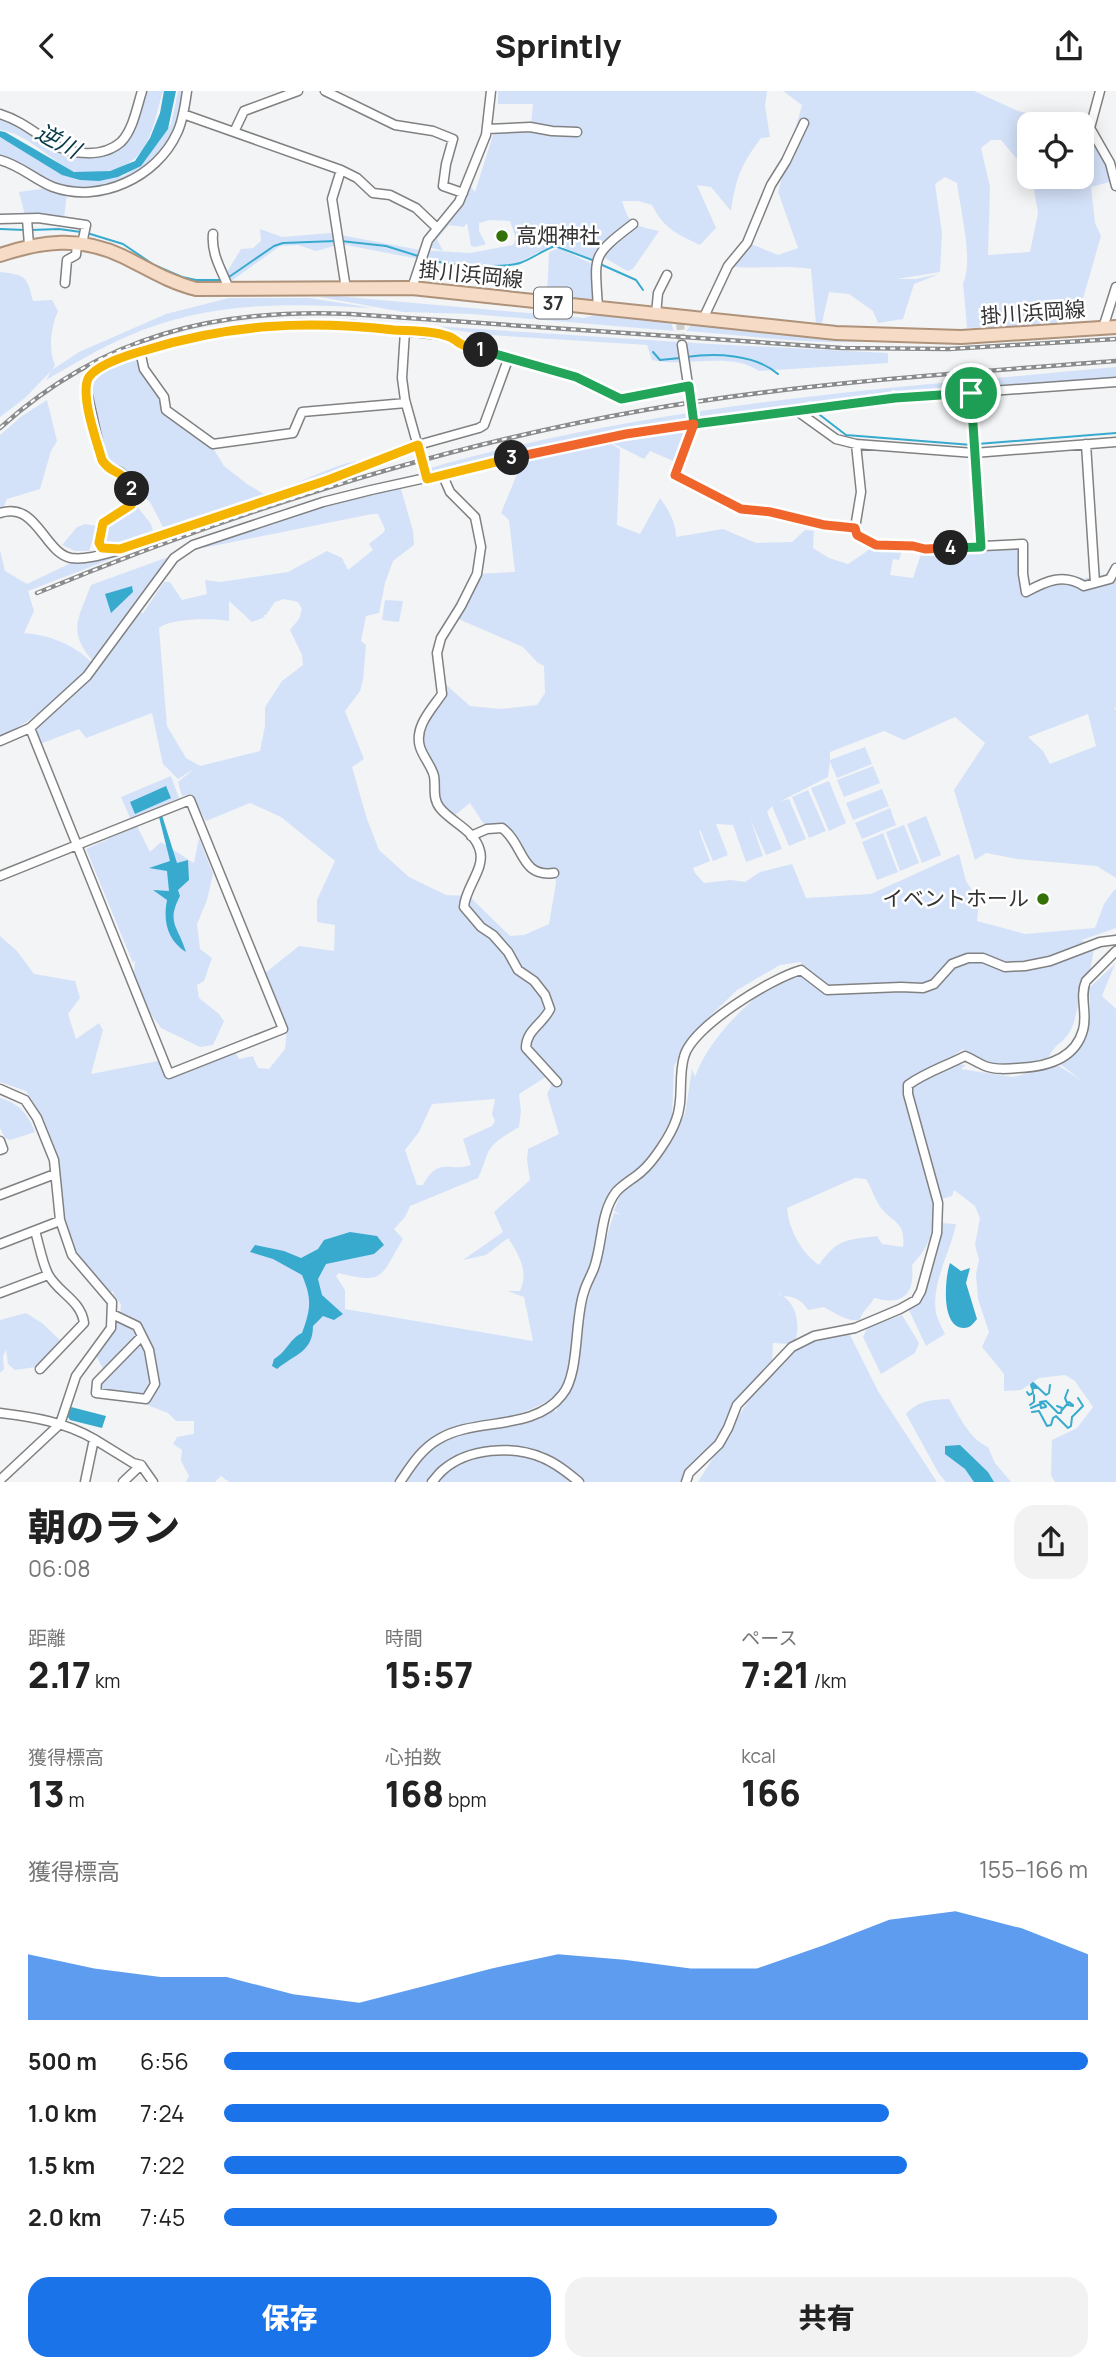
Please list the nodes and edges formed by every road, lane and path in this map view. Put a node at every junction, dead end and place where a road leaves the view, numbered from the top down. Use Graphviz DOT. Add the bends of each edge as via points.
graph roads {
  1 [pos="142,91"];
  2 [pos="187,91"];
  3 [pos="298,91"];
  4 [pos="325,91"];
  5 [pos="491,91"];
  6 [pos="1100,91"];
  7 [pos="0,114"];
  8 [pos="183,114"];
  9 [pos="804,123"];
  10 [pos="487,129"];
  11 [pos="234,132"];
  12 [pos="577,132"];
  13 [pos="0,160"];
  14 [pos="341,170"];
  15 [pos="1116,186"];
  16 [pos="463,193"];
  17 [pos="0,219"];
  18 [pos="28,222"];
  19 [pos="633,224"];
  20 [pos="438,228"];
  21 [pos="213,234"];
  22 [pos="82,239"];
  23 [pos="29,241"];
  24 [pos="0,255"];
  25 [pos="667,275"];
  26 [pos="65,283"];
  27 [pos="228,287"];
  28 [pos="1116,287"];
  29 [pos="412,288"];
  30 [pos="346,289"];
  31 [pos="1114,300"];
  32 [pos="598,308"];
  33 [pos="656,314"];
  34 [pos="703,319"];
  35 [pos="1110,327"];
  36 [pos="405,331"];
  37 [pos="682,348"];
  38 [pos="140,351"];
  39 [pos="509,357"];
  40 [pos="1116,382"];
  41 [pos="689,386"];
  42 [pos="971,393"];
  43 [pos="406,403"];
  44 [pos="801,410"];
  45 [pos="694,424"];
  46 [pos="1116,442"];
  47 [pos="856,444"];
  48 [pos="1086,444"];
  49 [pos="418,445"];
  50 [pos="974,453"];
  51 [pos="443,476"];
  52 [pos="427,479"];
  53 [pos="0,513"];
  54 [pos="855,528"];
  55 [pos="981,547"];
  56 [pos="120,549"];
  57 [pos="1116,568"];
  58 [pos="1095,583"];
  59 [pos="30,728"];
  60 [pos="0,741"];
  61 [pos="471,836"];
  62 [pos="78,845"];
  63 [pos="554,873"];
  64 [pos="0,876"];
  65 [pos="1116,940"];
  66 [pos="1116,951"];
  67 [pos="557,1082"];
  68 [pos="0,1089"];
  69 [pos="0,1141"];
  70 [pos="0,1150"];
  71 [pos="55,1174"];
  72 [pos="0,1195"];
  73 [pos="57,1222"];
  74 [pos="35,1231"];
  75 [pos="0,1244"];
  76 [pos="48,1275"];
  77 [pos="0,1293"];
  78 [pos="112,1314"];
  79 [pos="142,1336"];
  80 [pos="40,1369"];
  81 [pos="0,1413"];
  82 [pos="60,1424"];
  83 [pos="94,1439"];
  84 [pos="141,1465"];
  85 [pos="0,1480"];
  86 [pos="85,1482"];
  87 [pos="123,1482"];
  88 [pos="153,1482"];
  89 [pos="400,1482"];
  90 [pos="432,1482"];
  91 [pos="579,1482"];
  92 [pos="686,1482"];
  1 -- 7 [label="street" via="121,141 95,152 66,151"];
  2 -- 8 [label="street"];
  3 -- 11 [label="street" via="244,111"];
  4 -- 16 [label="street" via="395,125 453,139 443,186"];
  5 -- 10 [label="street"];
  6 -- 15 [label="street" via="1090,128 1110,163"];
  8 -- 11 [label="street"];
  8 -- 13 [label="street" via="170,147 155,164 114,187 95,191 52,187"];
  9 -- 34 [label="street" via="747,243 728,266"];
  10 -- 12 [label="street"];
  10 -- 16 [label="street"];
  11 -- 14 [label="street"];
  14 -- 20 [label="street" via="373,193 390,195 416,208"];
  14 -- 30 [label="street" via="332,199"];
  16 -- 20 [label="street"];
  17 -- 18 [label="street"];
  18 -- 22 [label="street" via="86,225"];
  18 -- 23 [label="street"];
  19 -- 32 [label="street" via="606,245 596,262"];
  20 -- 29 [label="street" via="428,240"];
  21 -- 27 [label="street" via="215,258"];
  22 -- 23 [label="main road, 掛川浜岡線 / 37"];
  22 -- 26 [label="street" via="76,255 67,260"];
  22 -- 27 [label="main road, 掛川浜岡線 / 37" via="171,283 196,289"];
  23 -- 24 [label="main road, 掛川浜岡線 / 37"];
  25 -- 33 [label="street" via="658,293"];
  27 -- 30 [label="main road, 掛川浜岡線 / 37"];
  28 -- 31 [label="street"];
  29 -- 30 [label="main road, 掛川浜岡線 / 37"];
  29 -- 32 [label="main road, 掛川浜岡線 / 37"];
  31 -- 35 [label="street"];
  32 -- 33 [label="main road, 掛川浜岡線 / 37"];
  33 -- 34 [label="main road, 掛川浜岡線 / 37"];
  34 -- 35 [label="main road, 掛川浜岡線 / 37" via="836,333 961,337"];
  36 -- 38 [label="street" via="353,325 261,325"];
  36 -- 39 [label="street" via="448,336 465,346"];
  36 -- 43 [label="street" via="402,378"];
  37 -- 41 [label="street"];
  38 -- 43 [label="street" via="144,369 164,397 166,409 213,444 293,433 302,412"];
  38 -- 56 [label="street" via="95,371 86,387 102,460 127,479 136,496 131,505 103,523 102,548"];
  39 -- 41 [label="street" via="576,377 621,399"];
  39 -- 49 [label="street" via="484,425"];
  40 -- 42 [label="street"];
  41 -- 45 [label="street"];
  42 -- 44 [label="street"];
  42 -- 50 [label="street"];
  43 -- 49 [label="street"];
  44 -- 45 [label="street"];
  44 -- 47 [label="street" via="836,439"];
  45 -- 51 [label="street" via="626,434"];
  45 -- 54 [label="street" via="675,475 741,509"];
  46 -- 48 [label="street"];
  47 -- 50 [label="street"];
  47 -- 54 [label="street" via="861,492"];
  48 -- 50 [label="street"];
  48 -- 58 [label="street"];
  49 -- 52 [label="street"];
  49 -- 56 [label="street"];
  50 -- 55 [label="street"];
  51 -- 52 [label="street"];
  51 -- 61 [label="street" via="450,492 475,517 481,547 477,574 441,638 437,653 442,694 420,727 420,747 433,774 440,808"];
  52 -- 59 [label="street" via="323,502 193,545 174,558 87,675"];
  53 -- 56 [label="street" via="17,512 31,520 68,558"];
  54 -- 55 [label="street" via="857,535 876,545"];
  55 -- 58 [label="street" via="1023,544 1026,592 1061,578 1084,586"];
  57 -- 58 [label="street" via="1110,579"];
  59 -- 60 [label="street"];
  59 -- 62 [label="street"];
  61 -- 63 [label="street" via="502,828 531,870 541,875"];
  61 -- 67 [label="street" via="481,859 464,907 545,995 550,1009 531,1031 526,1048"];
  62 -- 62 [label="street" via="190,800 283,1029 169,1074"];
  62 -- 64 [label="street"];
  65 -- 89 [label="street" via="1025,966 1005,967 983,958 968,958 952,964 934,984 923,988 827,990 801,970 774,979 720,1016 689,1046 684,1057 677,1120 659,1153 616,1192 608,1206 583,1294 573,1366 563,1395 540,1412 439,1439 426,1448"];
  66 -- 92 [label="street" via="1086,981 1082,1035 1057,1062 1002,1069 965,1056 908,1084 938,1203 937,1233 916,1300 855,1328 814,1336 792,1347 737,1405 719,1444 689,1473"];
  68 -- 71 [label="street" via="25,1100 37,1118"];
  69 -- 70 [label="street" via="4,1149"];
  71 -- 72 [label="street"];
  71 -- 78 [label="street" via="60,1220 72,1255 112,1302"];
  73 -- 74 [label="street"];
  74 -- 75 [label="street"];
  74 -- 76 [label="street"];
  76 -- 77 [label="street"];
  76 -- 80 [label="street" via="77,1305 84,1323"];
  78 -- 79 [label="street" via="137,1326"];
  78 -- 82 [label="street" via="111,1328 76,1376"];
  79 -- 79 [label="street" via="155,1384 146,1399 96,1392 97,1382"];
  81 -- 82 [label="street"];
  82 -- 83 [label="street"];
  82 -- 85 [label="street"];
  83 -- 84 [label="street"];
  83 -- 86 [label="street"];
  84 -- 87 [label="street"];
  84 -- 88 [label="street"];
  90 -- 91 [label="street" via="461,1459 485,1451 511,1450 540,1456"];
}
